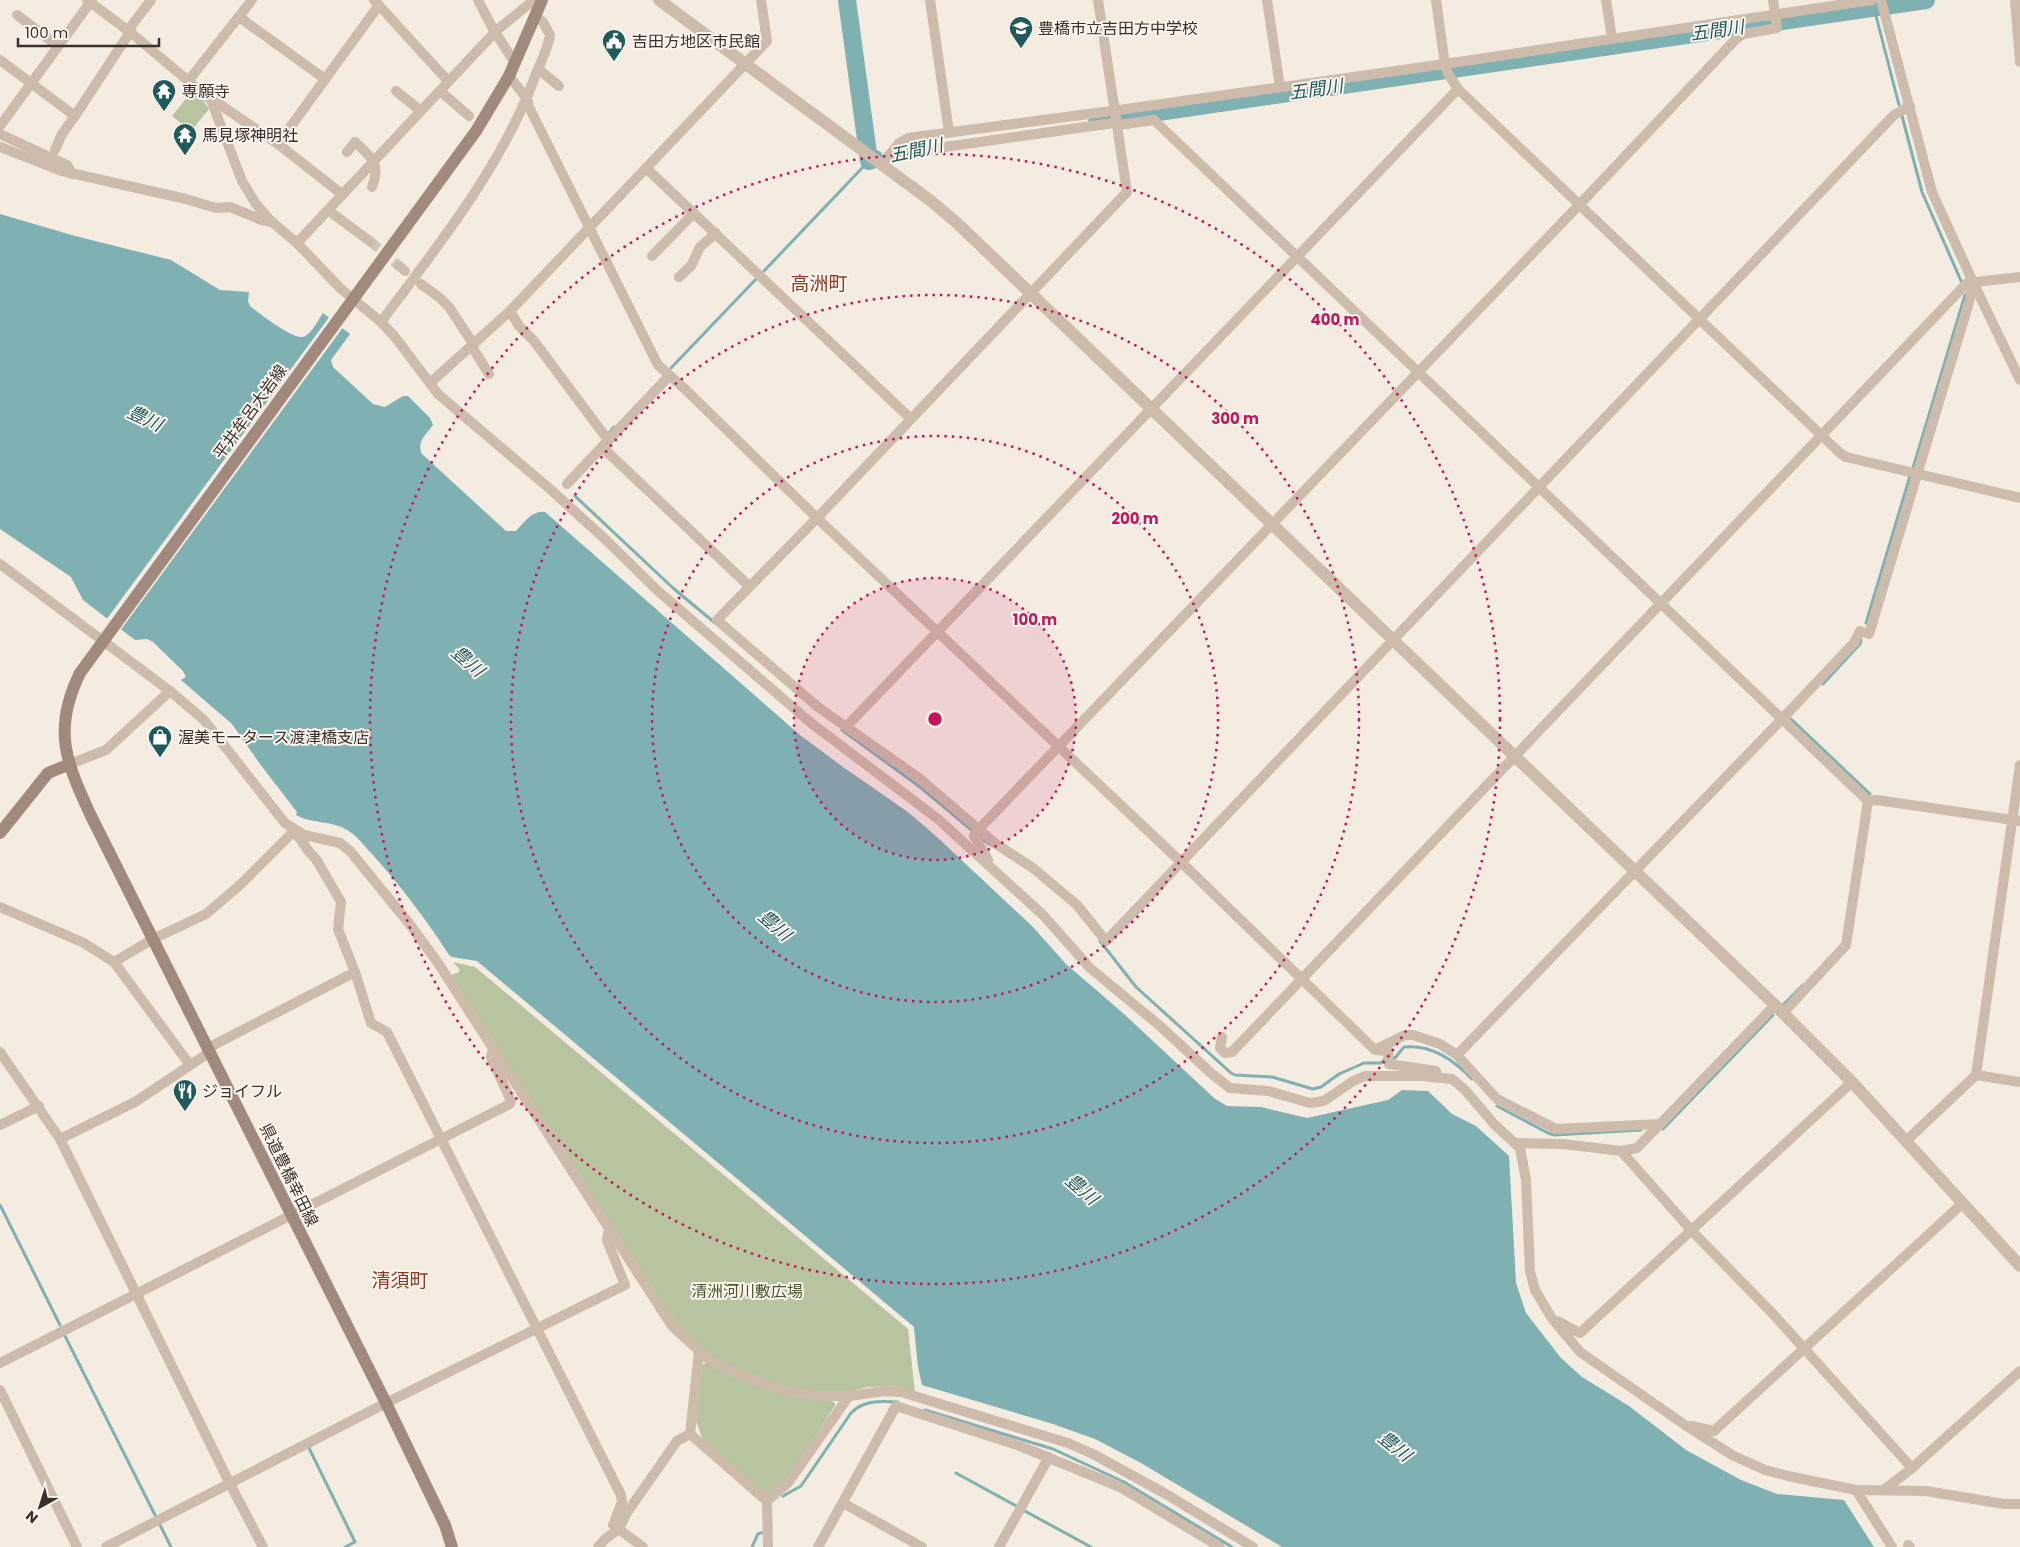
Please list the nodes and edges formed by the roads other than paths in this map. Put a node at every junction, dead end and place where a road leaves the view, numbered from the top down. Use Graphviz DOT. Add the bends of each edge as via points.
graph roads {
  1 [pos="151,0"];
  2 [pos="252,0"];
  3 [pos="478,0"];
  4 [pos="659,0"];
  5 [pos="761,0"];
  6 [pos="930,0"];
  7 [pos="1098,0"];
  8 [pos="1267,0"];
  9 [pos="1436,0"];
  10 [pos="1606,0"];
  11 [pos="1773,0"];
  12 [pos="2015,0"];
  13 [pos="90,1"];
  14 [pos="541,1"];
  15 [pos="1878,1"];
  16 [pos="376,3"];
  17 [pos="17,15"];
  18 [pos="1775,15"];
  19 [pos="536,16"];
  20 [pos="239,17"];
  21 [pos="130,32"];
  22 [pos="495,32"];
  23 [pos="1612,38"];
  24 [pos="58,46"];
  25 [pos="0,60"];
  26 [pos="2020,62"];
  27 [pos="515,63"];
  28 [pos="746,64"];
  29 [pos="1446,67"];
  30 [pos="538,69"];
  31 [pos="509,76"];
  32 [pos="325,79"];
  33 [pos="189,80"];
  34 [pos="448,81"];
  35 [pos="30,83"];
  36 [pos="559,86"];
  37 [pos="1280,87"];
  38 [pos="1458,89"];
  39 [pos="396,91"];
  40 [pos="440,91"];
  41 [pos="527,99"];
  42 [pos="211,100"];
  43 [pos="1910,106"];
  44 [pos="421,111"];
  45 [pos="75,116"];
  46 [pos="468,116"];
  47 [pos="1116,117"];
  48 [pos="0,126"];
  49 [pos="949,132"];
  50 [pos="0,134"];
  51 [pos="278,144"];
  52 [pos="0,147"];
  53 [pos="55,150"];
  54 [pos="347,152"];
  55 [pos="886,160"];
  56 [pos="374,161"];
  57 [pos="646,168"];
  58 [pos="72,174"];
  59 [pos="372,187"];
  60 [pos="343,195"];
  61 [pos="1580,204"];
  62 [pos="330,211"];
  63 [pos="694,213"];
  64 [pos="272,222"];
  65 [pos="588,228"];
  66 [pos="716,233"];
  67 [pos="371,242"];
  68 [pos="297,243"];
  69 [pos="652,256"];
  70 [pos="1298,256"];
  71 [pos="679,277"];
  72 [pos="2020,277"];
  73 [pos="1972,282"];
  74 [pos="421,284"];
  75 [pos="1030,294"];
  76 [pos="352,301"];
  77 [pos="510,311"];
  78 [pos="1701,320"];
  79 [pos="381,322"];
  80 [pos="473,346"];
  81 [pos="1418,372"];
  82 [pos="489,374"];
  83 [pos="669,376"];
  84 [pos="2020,380"];
  85 [pos="430,383"];
  86 [pos="1151,410"];
  87 [pos="911,419"];
  88 [pos="1821,434"];
  89 [pos="605,443"];
  90 [pos="1918,475"];
  91 [pos="567,484"];
  92 [pos="1540,488"];
  93 [pos="2020,498"];
  94 [pos="817,518"];
  95 [pos="1271,525"];
  96 [pos="0,564"];
  97 [pos="749,586"];
  98 [pos="1661,603"];
  99 [pos="937,632"];
  100 [pos="103,640"];
  101 [pos="1392,641"];
  102 [pos="170,691"];
  103 [pos="1782,720"];
  104 [pos="846,727"];
  105 [pos="1060,746"];
  106 [pos="1514,757"];
  107 [pos="70,764"];
  108 [pos="2020,765"];
  109 [pos="1868,801"];
  110 [pos="2016,820"];
  111 [pos="293,829"];
  112 [pos="977,832"];
  113 [pos="0,833"];
  114 [pos="1182,863"];
  115 [pos="986,864"];
  116 [pos="1634,871"];
  117 [pos="0,907"];
  118 [pos="153,938"];
  119 [pos="114,962"];
  120 [pos="355,972"];
  121 [pos="1300,979"];
  122 [pos="1779,1009"];
  123 [pos="1222,1037"];
  124 [pos="493,1048"];
  125 [pos="209,1050"];
  126 [pos="1375,1050"];
  127 [pos="0,1052"];
  128 [pos="1457,1055"];
  129 [pos="190,1065"];
  130 [pos="1976,1076"];
  131 [pos="1452,1079"];
  132 [pos="1852,1082"];
  133 [pos="2020,1082"];
  134 [pos="39,1106"];
  135 [pos="1660,1124"];
  136 [pos="0,1125"];
  137 [pos="60,1139"];
  138 [pos="440,1139"];
  139 [pos="1906,1141"];
  140 [pos="1515,1142"];
  141 [pos="1621,1151"];
  142 [pos="1963,1203"];
  143 [pos="290,1214"];
  144 [pos="609,1230"];
  145 [pos="1692,1231"];
  146 [pos="2020,1266"];
  147 [pos="136,1295"];
  148 [pos="1551,1317"];
  149 [pos="536,1328"];
  150 [pos="1803,1349"];
  151 [pos="699,1352"];
  152 [pos="0,1362"];
  153 [pos="2020,1371"];
  154 [pos="0,1390"];
  155 [pos="849,1396"];
  156 [pos="386,1403"];
  157 [pos="1685,1425"];
  158 [pos="690,1434"];
  159 [pos="1049,1456"];
  160 [pos="1912,1468"];
  161 [pos="230,1484"];
  162 [pos="1856,1490"];
  163 [pos="1884,1490"];
  164 [pos="767,1502"];
  165 [pos="843,1503"];
  166 [pos="2020,1504"];
  167 [pos="619,1529"];
  168 [pos="77,1547"];
  169 [pos="106,1547"];
  170 [pos="263,1547"];
  171 [pos="452,1547"];
  172 [pos="598,1547"];
  173 [pos="644,1547"];
  174 [pos="768,1547"];
  175 [pos="818,1547"];
  176 [pos="922,1547"];
  177 [pos="1000,1547"];
  178 [pos="1220,1547"];
  179 [pos="1253,1547"];
  180 [pos="1892,1547"];
  1 -- 21 [label="street"];
  2 -- 20 [label="street"];
  3 -- 22 [label="street"];
  4 -- 28 [label="street"];
  5 -- 28 [label="street" via="767,42"];
  6 -- 49 [label="street"];
  7 -- 47 [label="street"];
  8 -- 37 [label="street"];
  9 -- 29 [label="street"];
  10 -- 23 [label="street"];
  11 -- 18 [label="street"];
  12 -- 26 [label="street"];
  13 -- 21 [label="street"];
  13 -- 24 [label="street"];
  14 -- 19 [label="main road, 平井牟呂大岩線"];
  14 -- 22 [label="street" via="530,3"];
  15 -- 18 [label="street"];
  15 -- 43 [label="street" via="1885,14"];
  16 -- 32 [label="street"];
  16 -- 34 [label="street"];
  17 -- 24 [label="street"];
  18 -- 23 [label="street"];
  18 -- 61 [label="street" via="1777,28 1743,34 1735,40"];
  19 -- 27 [label="main road, 平井牟呂大岩線"];
  19 -- 30 [label="street" via="550,35"];
  20 -- 32 [label="street"];
  20 -- 33 [label="street"];
  21 -- 33 [label="street"];
  21 -- 45 [label="street"];
  22 -- 27 [label="street"];
  22 -- 34 [label="street"];
  23 -- 29 [label="street"];
  24 -- 35 [label="street"];
  25 -- 35 [label="street"];
  27 -- 31 [label="main road, 平井牟呂大岩線"];
  28 -- 55 [label="street"];
  28 -- 57 [label="street"];
  29 -- 37 [label="street"];
  29 -- 38 [label="street"];
  30 -- 36 [label="street"];
  30 -- 41 [label="street"];
  31 -- 41 [label="street"];
  31 -- 76 [label="main road, 平井牟呂大岩線" via="458,157"];
  32 -- 51 [label="street"];
  33 -- 42 [label="street"];
  34 -- 40 [label="street"];
  35 -- 45 [label="street"];
  35 -- 48 [label="street"];
  37 -- 47 [label="street"];
  38 -- 61 [label="street"];
  38 -- 70 [label="street"];
  39 -- 44 [label="street"];
  40 -- 44 [label="street"];
  40 -- 46 [label="street"];
  41 -- 65 [label="street"];
  41 -- 79 [label="street" via="489,172"];
  42 -- 51 [label="street"];
  42 -- 64 [label="street" via="242,181"];
  43 -- 73 [label="street" via="1932,192"];
  43 -- 78 [label="street" via="1894,115"];
  44 -- 56 [label="street"];
  45 -- 53 [label="street"];
  47 -- 49 [label="street"];
  47 -- 55 [label="street" via="1113,122"];
  47 -- 70 [label="street" via="1154,120"];
  47 -- 75 [label="street" via="1127,192"];
  49 -- 55 [label="street" via="908,138 899,143"];
  50 -- 58 [label="street" via="67,165"];
  51 -- 60 [label="street"];
  52 -- 58 [label="street"];
  54 -- 56 [label="street" via="355,142"];
  55 -- 75 [label="street"];
  56 -- 59 [label="street" via="376,176"];
  56 -- 60 [label="street"];
  57 -- 63 [label="street"];
  57 -- 65 [label="street"];
  58 -- 64 [label="street" via="216,208 230,207"];
  60 -- 62 [label="street"];
  61 -- 78 [label="street"];
  61 -- 81 [label="street"];
  62 -- 67 [label="street"];
  62 -- 68 [label="street"];
  63 -- 66 [label="street"];
  63 -- 69 [label="street"];
  64 -- 68 [label="street"];
  65 -- 77 [label="street"];
  65 -- 83 [label="street" via="658,365"];
  66 -- 71 [label="street" via="700,247 691,266"];
  66 -- 87 [label="street"];
  68 -- 76 [label="street"];
  70 -- 81 [label="street"];
  70 -- 86 [label="street"];
  72 -- 73 [label="street"];
  73 -- 84 [label="street"];
  73 -- 88 [label="street" via="1967,283"];
  73 -- 90 [label="street" via="1970,299"];
  74 -- 80 [label="street" via="449,308"];
  75 -- 86 [label="street"];
  75 -- 87 [label="street"];
  76 -- 79 [label="street"];
  76 -- 100 [label="main road, 平井牟呂大岩線"];
  77 -- 80 [label="street"];
  77 -- 89 [label="street"];
  78 -- 88 [label="street"];
  78 -- 92 [label="street"];
  79 -- 85 [label="street"];
  80 -- 82 [label="street"];
  80 -- 85 [label="street"];
  81 -- 92 [label="street"];
  81 -- 95 [label="street"];
  83 -- 89 [label="street"];
  83 -- 94 [label="street"];
  85 -- 115 [label="street" via="438,394 550,489 713,639 811,723 938,819"];
  86 -- 95 [label="street"];
  86 -- 99 [label="street"];
  87 -- 94 [label="street"];
  88 -- 90 [label="street" via="1846,457"];
  88 -- 98 [label="street"];
  89 -- 91 [label="street"];
  89 -- 97 [label="street"];
  90 -- 93 [label="street"];
  90 -- 103 [label="street" via="1868,634 1860,631 1854,643"];
  92 -- 98 [label="street"];
  92 -- 101 [label="street"];
  94 -- 97 [label="street"];
  94 -- 99 [label="street"];
  95 -- 101 [label="street"];
  95 -- 105 [label="street"];
  96 -- 100 [label="street"];
  97 -- 104 [label="street" via="718,620 818,707"];
  98 -- 103 [label="street"];
  98 -- 106 [label="street"];
  99 -- 104 [label="street"];
  99 -- 105 [label="street"];
  100 -- 102 [label="street"];
  100 -- 107 [label="main road, 平井牟呂大岩線" via="80,673 68,703 63,732"];
  101 -- 106 [label="street"];
  101 -- 114 [label="street"];
  102 -- 107 [label="street" via="106,750"];
  102 -- 111 [label="street" via="204,720 278,815"];
  103 -- 109 [label="street"];
  103 -- 116 [label="street"];
  104 -- 112 [label="street" via="920,778"];
  105 -- 112 [label="street"];
  105 -- 114 [label="street"];
  106 -- 116 [label="street"];
  106 -- 121 [label="street"];
  107 -- 113 [label="main road" via="48,773"];
  107 -- 118 [label="main road, 県道豊橋幸田線" via="91,816"];
  108 -- 110 [label="street"];
  109 -- 110 [label="street"];
  109 -- 122 [label="street" via="1846,945"];
  110 -- 130 [label="street"];
  111 -- 118 [label="street" via="240,885 206,914"];
  111 -- 120 [label="street" via="316,859 341,902 338,929"];
  111 -- 124 [label="street" via="304,835 340,842 358,859 414,929"];
  112 -- 114 [label="street" via="1032,868 1077,905 1106,941"];
  112 -- 115 [label="street" via="988,860"];
  114 -- 121 [label="street"];
  115 -- 131 [label="street" via="1044,916 1090,968 1230,1088 1268,1091 1310,1103 1329,1098 1365,1076"];
  116 -- 122 [label="street"];
  116 -- 128 [label="street"];
  117 -- 119 [label="street" via="82,942"];
  118 -- 119 [label="street"];
  118 -- 125 [label="main road, 県道豊橋幸田線"];
  119 -- 129 [label="street"];
  120 -- 125 [label="street"];
  120 -- 138 [label="street" via="371,1023 387,1032"];
  121 -- 123 [label="street" via="1232,1052 1225,1053 1220,1048"];
  121 -- 126 [label="street"];
  122 -- 132 [label="street"];
  122 -- 135 [label="street"];
  124 -- 138 [label="street" via="491,1057 510,1104"];
  124 -- 144 [label="street"];
  125 -- 129 [label="street"];
  125 -- 143 [label="main road, 県道豊橋幸田線"];
  126 -- 128 [label="street" via="1413,1035 1440,1044"];
  126 -- 131 [label="street" via="1388,1052 1389,1064 1444,1073"];
  127 -- 134 [label="street"];
  128 -- 135 [label="street" via="1497,1099 1556,1129"];
  129 -- 137 [label="street" via="135,1102"];
  130 -- 133 [label="street"];
  130 -- 139 [label="street"];
  131 -- 140 [label="street"];
  132 -- 139 [label="street"];
  132 -- 145 [label="street"];
  134 -- 136 [label="street"];
  134 -- 137 [label="street"];
  135 -- 141 [label="street" via="1637,1148"];
  137 -- 147 [label="street"];
  138 -- 143 [label="street"];
  138 -- 149 [label="street"];
  139 -- 142 [label="street"];
  140 -- 141 [label="street"];
  140 -- 148 [label="street" via="1522,1152 1526,1180 1530,1271 1535,1290"];
  141 -- 145 [label="street"];
  142 -- 146 [label="street"];
  142 -- 150 [label="street"];
  143 -- 147 [label="street"];
  143 -- 156 [label="main road, 県道豊橋幸田線"];
  144 -- 149 [label="street" via="607,1240 625,1285"];
  144 -- 151 [label="street" via="672,1326"];
  145 -- 148 [label="street" via="1580,1333"];
  145 -- 150 [label="street"];
  147 -- 152 [label="street"];
  147 -- 161 [label="street"];
  148 -- 157 [label="street" via="1580,1352"];
  149 -- 156 [label="street"];
  149 -- 167 [label="street" via="620,1495 622,1502 613,1525"];
  150 -- 157 [label="street" via="1714,1431"];
  150 -- 160 [label="street"];
  151 -- 155 [label="street" via="730,1371 778,1389"];
  151 -- 158 [label="street"];
  153 -- 160 [label="street"];
  154 -- 168 [label="street"];
  155 -- 164 [label="street" via="788,1483"];
  155 -- 179 [label="street" via="901,1392 1068,1443 1125,1470"];
  156 -- 161 [label="street"];
  156 -- 171 [label="main road, 県道豊橋幸田線" via="445,1525"];
  157 -- 162 [label="street" via="1750,1464 1788,1476"];
  158 -- 164 [label="street"];
  158 -- 167 [label="street" via="677,1441"];
  159 -- 165 [label="street" via="896,1406"];
  159 -- 177 [label="street"];
  159 -- 178 [label="street" via="1120,1487"];
  160 -- 163 [label="street"];
  161 -- 169 [label="street"];
  161 -- 170 [label="street"];
  162 -- 163 [label="street"];
  162 -- 180 [label="street"];
  163 -- 166 [label="street" via="1926,1491"];
  164 -- 174 [label="street"];
  165 -- 175 [label="street"];
  165 -- 176 [label="street"];
  167 -- 172 [label="street"];
  167 -- 173 [label="street"];
}
